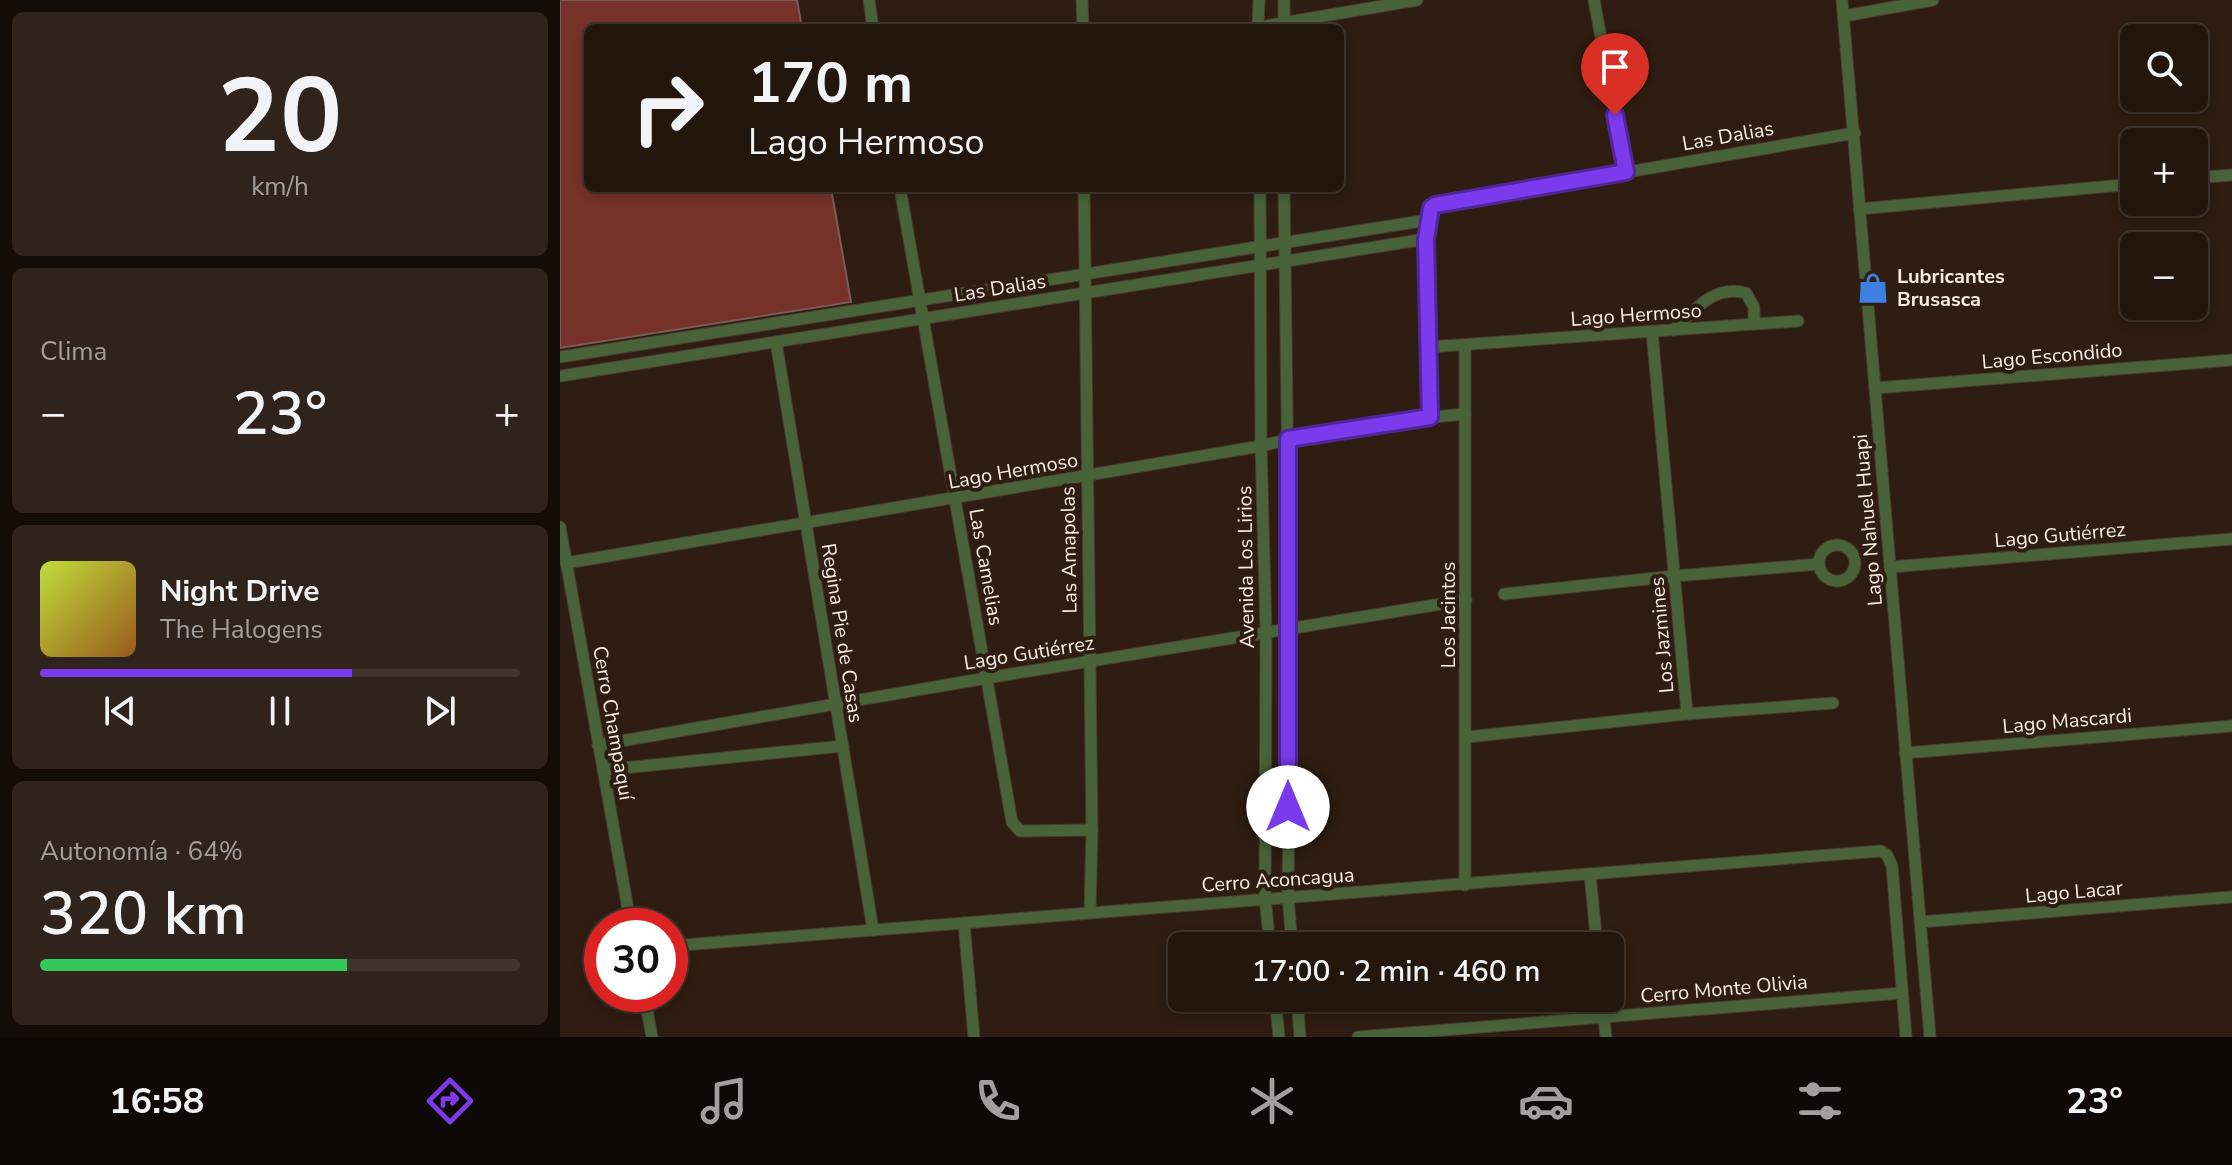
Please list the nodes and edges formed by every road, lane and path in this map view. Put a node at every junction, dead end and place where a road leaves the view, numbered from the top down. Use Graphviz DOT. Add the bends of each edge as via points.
graph roads {
  1 [pos="869,0"];
  2 [pos="1082,0"];
  3 [pos="1259,0"];
  4 [pos="1284,0"];
  5 [pos="1417,0"];
  6 [pos="1594,0"];
  7 [pos="1842,0"];
  8 [pos="1933,0"];
  9 [pos="1844,16"];
  10 [pos="872,24"];
  11 [pos="1083,24"];
  12 [pos="1257,24"];
  13 [pos="1284,24"];
  14 [pos="1289,24"];
  15 [pos="1855,133"];
  16 [pos="1626,172"];
  17 [pos="2232,175"];
  18 [pos="2208,177"];
  19 [pos="2120,185"];
  20 [pos="901,192"];
  21 [pos="1084,192"];
  22 [pos="1260,192"];
  23 [pos="1284,192"];
  24 [pos="1859,209"];
  25 [pos="1428,220"];
  26 [pos="1426,239"];
  27 [pos="1284,243"];
  28 [pos="1261,247"];
  29 [pos="1284,261"];
  30 [pos="1261,265"];
  31 [pos="1085,274"];
  32 [pos="1085,293"];
  33 [pos="920,301"];
  34 [pos="923,319"];
  35 [pos="1798,321"];
  36 [pos="1754,324"];
  37 [pos="1673,330"];
  38 [pos="1652,332"];
  39 [pos="776,342"];
  40 [pos="1465,345"];
  41 [pos="1429,347"];
  42 [pos="560,357"];
  43 [pos="2232,360"];
  44 [pos="560,376"];
  45 [pos="1875,388"];
  46 [pos="1465,414"];
  47 [pos="1430,417"];
  48 [pos="1288,439"];
  49 [pos="1261,446"];
  50 [pos="1086,477"];
  51 [pos="955,499"];
  52 [pos="806,524"];
  53 [pos="560,527"];
  54 [pos="2232,539"];
  55 [pos="566,563"];
  56 [pos="1819,564"];
  57 [pos="1890,567"];
  58 [pos="1675,576"];
  59 [pos="1504,594"];
  60 [pos="1466,600"];
  61 [pos="1290,628"];
  62 [pos="1266,632"];
  63 [pos="1088,661"];
  64 [pos="987,678"];
  65 [pos="1833,703"];
  66 [pos="836,704"];
  67 [pos="1687,714"];
  68 [pos="2232,726"];
  69 [pos="1467,737"];
  70 [pos="598,745"];
  71 [pos="843,746"];
  72 [pos="1905,753"];
  73 [pos="603,770"];
  74 [pos="1092,830"];
  75 [pos="1590,874"];
  76 [pos="1465,885"];
  77 [pos="1288,896"];
  78 [pos="2232,897"];
  79 [pos="1265,898"];
  80 [pos="628,908"];
  81 [pos="1090,912"];
  82 [pos="1920,922"];
  83 [pos="964,923"];
  84 [pos="873,930"];
  85 [pos="1269,932"];
  86 [pos="1291,932"];
  87 [pos="1596,932"];
  88 [pos="688,945"];
  89 [pos="1902,993"];
  90 [pos="647,1012"];
  91 [pos="1276,1012"];
  92 [pos="1298,1012"];
  93 [pos="1603,1012"];
  94 [pos="1604,1017"];
  95 [pos="652,1037"];
  96 [pos="974,1037"];
  97 [pos="1279,1037"];
  98 [pos="1300,1037"];
  99 [pos="1358,1037"];
  100 [pos="1606,1037"];
  101 [pos="1906,1037"];
  102 [pos="1930,1037"];
  1 -- 10 [label="street"];
  2 -- 11 [label="street"];
  3 -- 12 [label="street"];
  4 -- 13 [label="street"];
  5 -- 14 [label="street"];
  6 -- 16 [label="street"];
  7 -- 9 [label="street, Lago Nahuel Huapi"];
  8 -- 9 [label="street"];
  9 -- 15 [label="street, Lago Nahuel Huapi"];
  15 -- 16 [label="street, Las Dalias"];
  15 -- 24 [label="street, Lago Nahuel Huapi"];
  16 -- 25 [label="street, Las Dalias" via="1435,205"];
  17 -- 18 [label="street"];
  19 -- 24 [label="street"];
  20 -- 33 [label="street, Las Camelias"];
  21 -- 31 [label="street, Las Amapolas"];
  22 -- 28 [label="street, Avenida Los Lirios"];
  23 -- 27 [label="street"];
  24 -- 45 [label="street, Lago Nahuel Huapi"];
  25 -- 26 [label="street"];
  25 -- 27 [label="street, Las Dalias"];
  26 -- 29 [label="street, Las Dalias"];
  26 -- 41 [label="street"];
  27 -- 28 [label="street, Las Dalias"];
  27 -- 29 [label="street"];
  28 -- 30 [label="street, Avenida Los Lirios"];
  28 -- 31 [label="street, Las Dalias"];
  29 -- 30 [label="street, Las Dalias"];
  29 -- 48 [label="street"];
  30 -- 32 [label="street, Las Dalias"];
  30 -- 49 [label="street, Avenida Los Lirios"];
  31 -- 32 [label="street, Las Amapolas"];
  31 -- 33 [label="street, Las Dalias"];
  32 -- 34 [label="street, Las Dalias"];
  32 -- 50 [label="street, Las Amapolas"];
  33 -- 34 [label="street, Las Camelias"];
  33 -- 42 [label="street, Las Dalias"];
  34 -- 39 [label="street, Las Dalias"];
  34 -- 51 [label="street, Las Camelias"];
  35 -- 36 [label="street, Lago Hermoso"];
  36 -- 37 [label="street, Lago Hermoso"];
  36 -- 37 [label="street" via="1754,307 1746,293 1734,290 1718,292"];
  37 -- 38 [label="street, Lago Hermoso"];
  38 -- 40 [label="street, Lago Hermoso"];
  38 -- 58 [label="street, Los Jazmines"];
  39 -- 44 [label="street, Las Dalias"];
  39 -- 52 [label="street, Regina Pie de Casas"];
  40 -- 41 [label="street, Lago Hermoso"];
  40 -- 46 [label="street, Los Jacintos"];
  41 -- 47 [label="street"];
  43 -- 45 [label="street, Lago Escondido"];
  45 -- 57 [label="street, Lago Nahuel Huapi"];
  46 -- 47 [label="street, Lago Hermoso"];
  46 -- 60 [label="street, Los Jacintos"];
  47 -- 48 [label="street, Lago Hermoso"];
  48 -- 49 [label="street, Lago Hermoso"];
  48 -- 61 [label="street"];
  49 -- 50 [label="street, Lago Hermoso"];
  49 -- 62 [label="street, Avenida Los Lirios"];
  50 -- 51 [label="street, Lago Hermoso"];
  50 -- 63 [label="street, Las Amapolas"];
  51 -- 52 [label="street, Lago Hermoso"];
  51 -- 64 [label="street, Las Camelias"];
  52 -- 55 [label="street, Lago Hermoso"];
  52 -- 66 [label="street, Regina Pie de Casas"];
  53 -- 55 [label="street, Cerro Champaquí"];
  54 -- 57 [label="street, Lago Gutiérrez"];
  55 -- 70 [label="street, Cerro Champaquí"];
  56 -- 58 [label="street"];
  57 -- 72 [label="street, Lago Nahuel Huapi"];
  58 -- 59 [label="street"];
  58 -- 67 [label="street, Los Jazmines"];
  60 -- 61 [label="street, Lago Gutiérrez"];
  60 -- 69 [label="street, Los Jacintos"];
  61 -- 62 [label="street, Lago Gutiérrez"];
  61 -- 77 [label="street"];
  62 -- 63 [label="street, Lago Gutiérrez"];
  62 -- 79 [label="street, Avenida Los Lirios"];
  63 -- 64 [label="street, Lago Gutiérrez"];
  63 -- 74 [label="street, Las Amapolas"];
  64 -- 66 [label="street, Lago Gutiérrez"];
  64 -- 74 [label="street, Las Camelias" via="1012,822 1020,831 1035,833"];
  65 -- 67 [label="street"];
  66 -- 70 [label="street, Lago Gutiérrez"];
  66 -- 71 [label="street, Regina Pie de Casas"];
  67 -- 69 [label="street, Los Jazmines"];
  68 -- 72 [label="street, Lago Mascardi"];
  69 -- 76 [label="street, Los Jacintos"];
  70 -- 73 [label="street, Cerro Champaquí"];
  71 -- 73 [label="street"];
  71 -- 84 [label="street, Regina Pie de Casas"];
  72 -- 82 [label="street, Lago Nahuel Huapi"];
  73 -- 80 [label="street, Cerro Champaquí"];
  74 -- 81 [label="street, Las Amapolas"];
  75 -- 76 [label="street, Cerro Aconcagua"];
  75 -- 87 [label="street"];
  75 -- 89 [label="street, Cerro Aconcagua" via="1881,851 1892,866"];
  76 -- 77 [label="street, Cerro Aconcagua"];
  77 -- 79 [label="street, Cerro Aconcagua"];
  77 -- 86 [label="street"];
  78 -- 82 [label="street, Lago Lacar"];
  79 -- 81 [label="street, Cerro Aconcagua"];
  79 -- 85 [label="street, Avenida Los Lirios"];
  81 -- 83 [label="street, Cerro Aconcagua"];
  82 -- 102 [label="street, Lago Nahuel Huapi"];
  83 -- 84 [label="street, Cerro Aconcagua"];
  83 -- 96 [label="street"];
  84 -- 88 [label="street, Cerro Aconcagua"];
  89 -- 94 [label="street, Cerro Monte Olivia"];
  89 -- 101 [label="street"];
  90 -- 95 [label="street"];
  91 -- 97 [label="street"];
  92 -- 98 [label="street"];
  93 -- 94 [label="street"];
  94 -- 99 [label="street, Cerro Monte Olivia"];
  94 -- 100 [label="street"];
}
